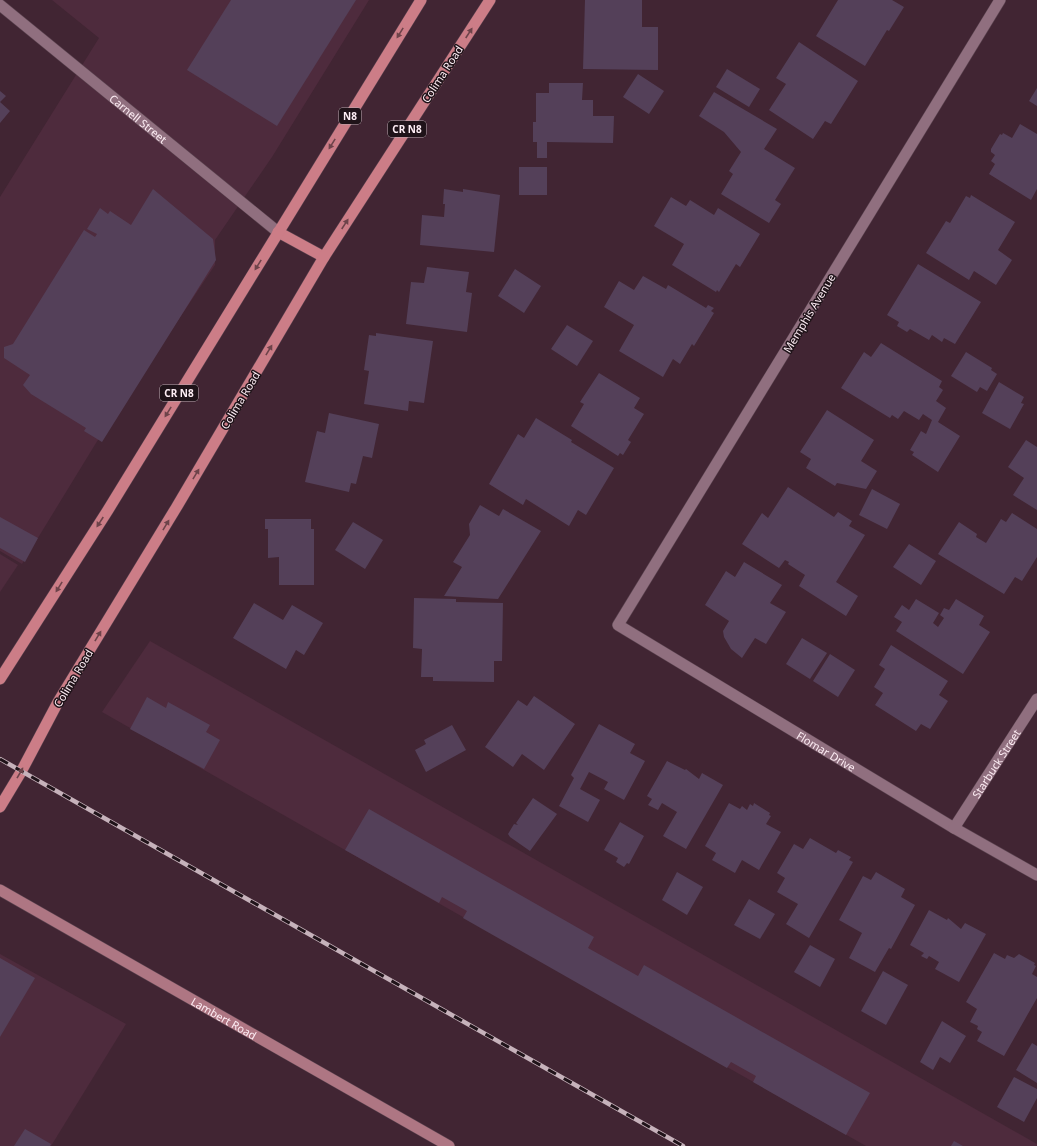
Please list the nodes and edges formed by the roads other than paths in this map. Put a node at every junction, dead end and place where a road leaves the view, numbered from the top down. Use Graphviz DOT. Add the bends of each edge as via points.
graph roads {
  1 [pos="421,0"];
  2 [pos="490,0"];
  3 [pos="1000,0"];
  4 [pos="0,5"];
  5 [pos="278,232"];
  6 [pos="324,257"];
  7 [pos="618,625"];
  8 [pos="0,679"];
  9 [pos="1037,699"];
  10 [pos="0,807"];
  11 [pos="954,828"];
  12 [pos="1037,875"];
  13 [pos="0,890"];
  14 [pos="449,1146"];
  1 -- 5 [label="main road, N8, one-way"];
  6 -- 2 [label="main road, Colima Road / CR N8, one-way"];
  3 -- 7 [label="street, Memphis Avenue"];
  4 -- 5 [label="street, Carnell Street"];
  5 -- 6 [label="main road"];
  5 -- 8 [label="main road, CR N8, one-way" via="108,510"];
  10 -- 6 [label="main road, Colima Road / CR N8, one-way" via="58,702"];
  7 -- 11 [label="street, Flomar Drive"];
  9 -- 11 [label="street, Starbuck Street"];
  11 -- 12 [label="street, Flomar Drive"];
  13 -- 14 [label="main road, Lambert Road"];
}
